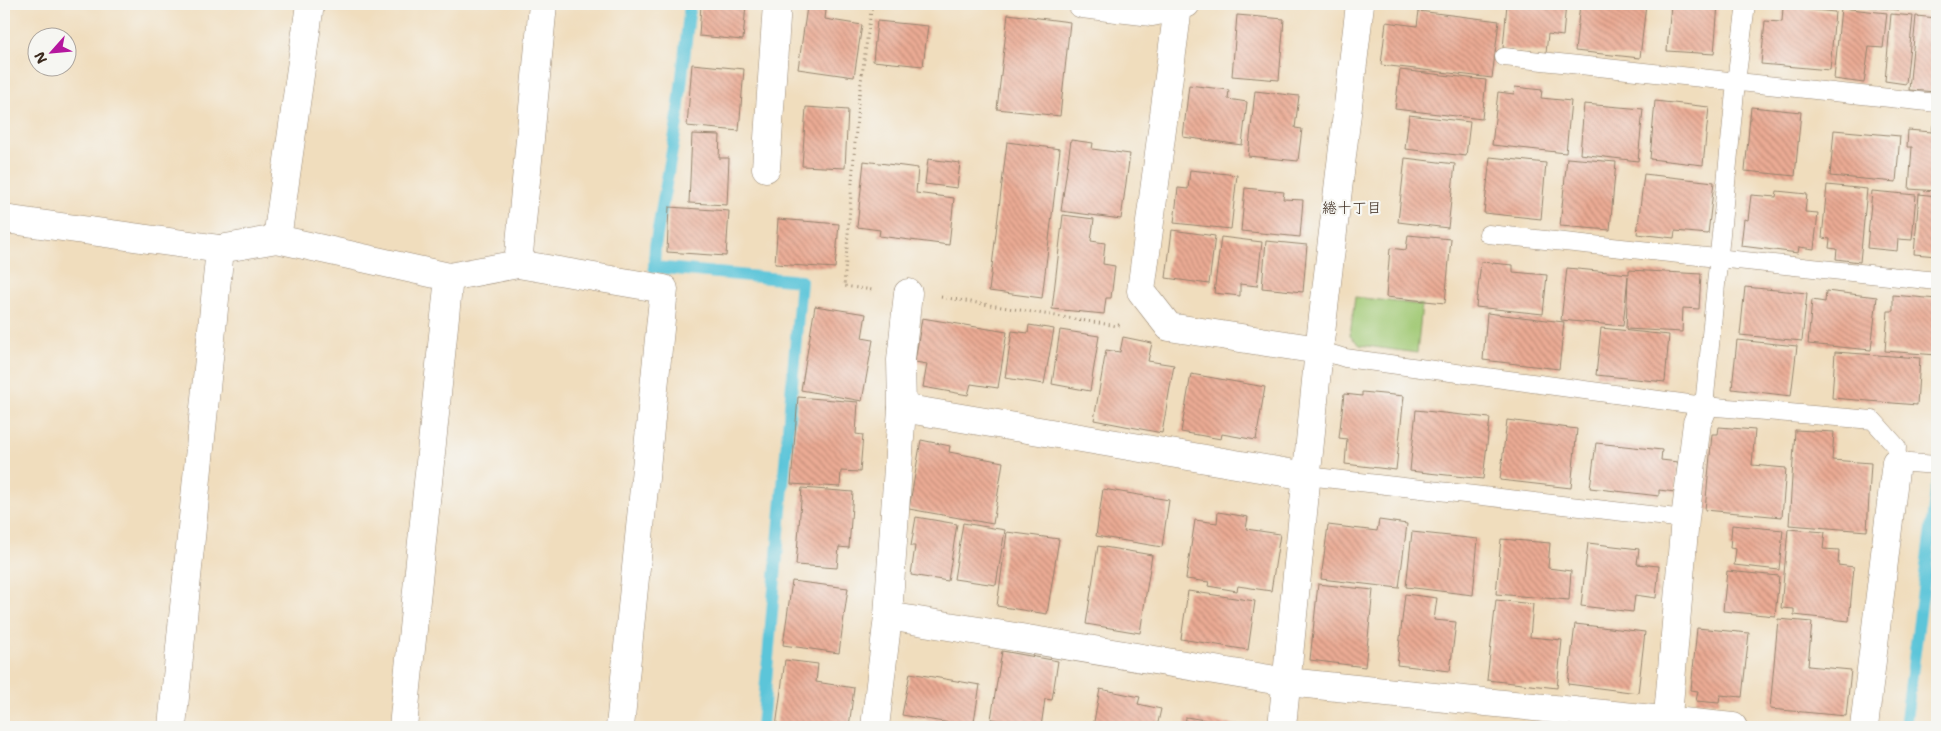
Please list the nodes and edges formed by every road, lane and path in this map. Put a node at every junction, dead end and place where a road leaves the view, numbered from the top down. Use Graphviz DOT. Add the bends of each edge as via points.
graph roads {
  1 [pos="310,4"];
  2 [pos="542,4"];
  3 [pos="777,4"];
  4 [pos="872,4"];
  5 [pos="1082,4"];
  6 [pos="1360,4"];
  7 [pos="1746,4"];
  8 [pos="1182,5"];
  9 [pos="1504,58"];
  10 [pos="1736,82"];
  11 [pos="1937,103"];
  12 [pos="766,168"];
  13 [pos="4,220"];
  14 [pos="1488,234"];
  15 [pos="277,239"];
  16 [pos="220,249"];
  17 [pos="1720,257"];
  18 [pos="518,264"];
  19 [pos="449,277"];
  20 [pos="1937,281"];
  21 [pos="908,293"];
  22 [pos="1154,307"];
  23 [pos="1320,350"];
  24 [pos="1704,406"];
  25 [pos="902,408"];
  26 [pos="1896,462"];
  27 [pos="1937,465"];
  28 [pos="1308,476"];
  29 [pos="1685,519"];
  30 [pos="888,616"];
  31 [pos="1287,682"];
  32 [pos="1667,724"];
  33 [pos="172,727"];
  34 [pos="403,727"];
  35 [pos="620,727"];
  36 [pos="875,727"];
  37 [pos="1282,727"];
  38 [pos="1733,727"];
  39 [pos="1864,727"];
  1 -- 15 [label="street"];
  2 -- 18 [label="street"];
  3 -- 12 [label="street"];
  4 -- 21 [label="path" via="858,103 844,286"];
  5 -- 8 [label="street" via="1152,12"];
  6 -- 23 [label="street"];
  7 -- 10 [label="lane"];
  8 -- 22 [label="street" via="1141,291"];
  9 -- 10 [label="lane"];
  10 -- 11 [label="lane"];
  10 -- 17 [label="lane"];
  13 -- 16 [label="street"];
  14 -- 17 [label="lane"];
  15 -- 16 [label="street"];
  15 -- 19 [label="street"];
  16 -- 33 [label="street"];
  17 -- 20 [label="lane"];
  17 -- 24 [label="lane"];
  18 -- 19 [label="street"];
  18 -- 35 [label="street" via="664,289"];
  19 -- 34 [label="street"];
  21 -- 22 [label="path" via="1117,326"];
  21 -- 25 [label="street" via="901,360"];
  22 -- 23 [label="street" via="1169,326"];
  23 -- 24 [label="lane" via="1345,358"];
  23 -- 28 [label="street"];
  24 -- 26 [label="lane" via="1873,420 1897,447"];
  24 -- 29 [label="street" via="1696,423"];
  25 -- 28 [label="street"];
  25 -- 30 [label="street"];
  26 -- 27 [label="lane"];
  26 -- 39 [label="street"];
  28 -- 29 [label="lane"];
  28 -- 31 [label="street"];
  29 -- 32 [label="street"];
  30 -- 31 [label="street"];
  30 -- 36 [label="street"];
  31 -- 32 [label="street"];
  31 -- 37 [label="street"];
  32 -- 38 [label="street"];
}
